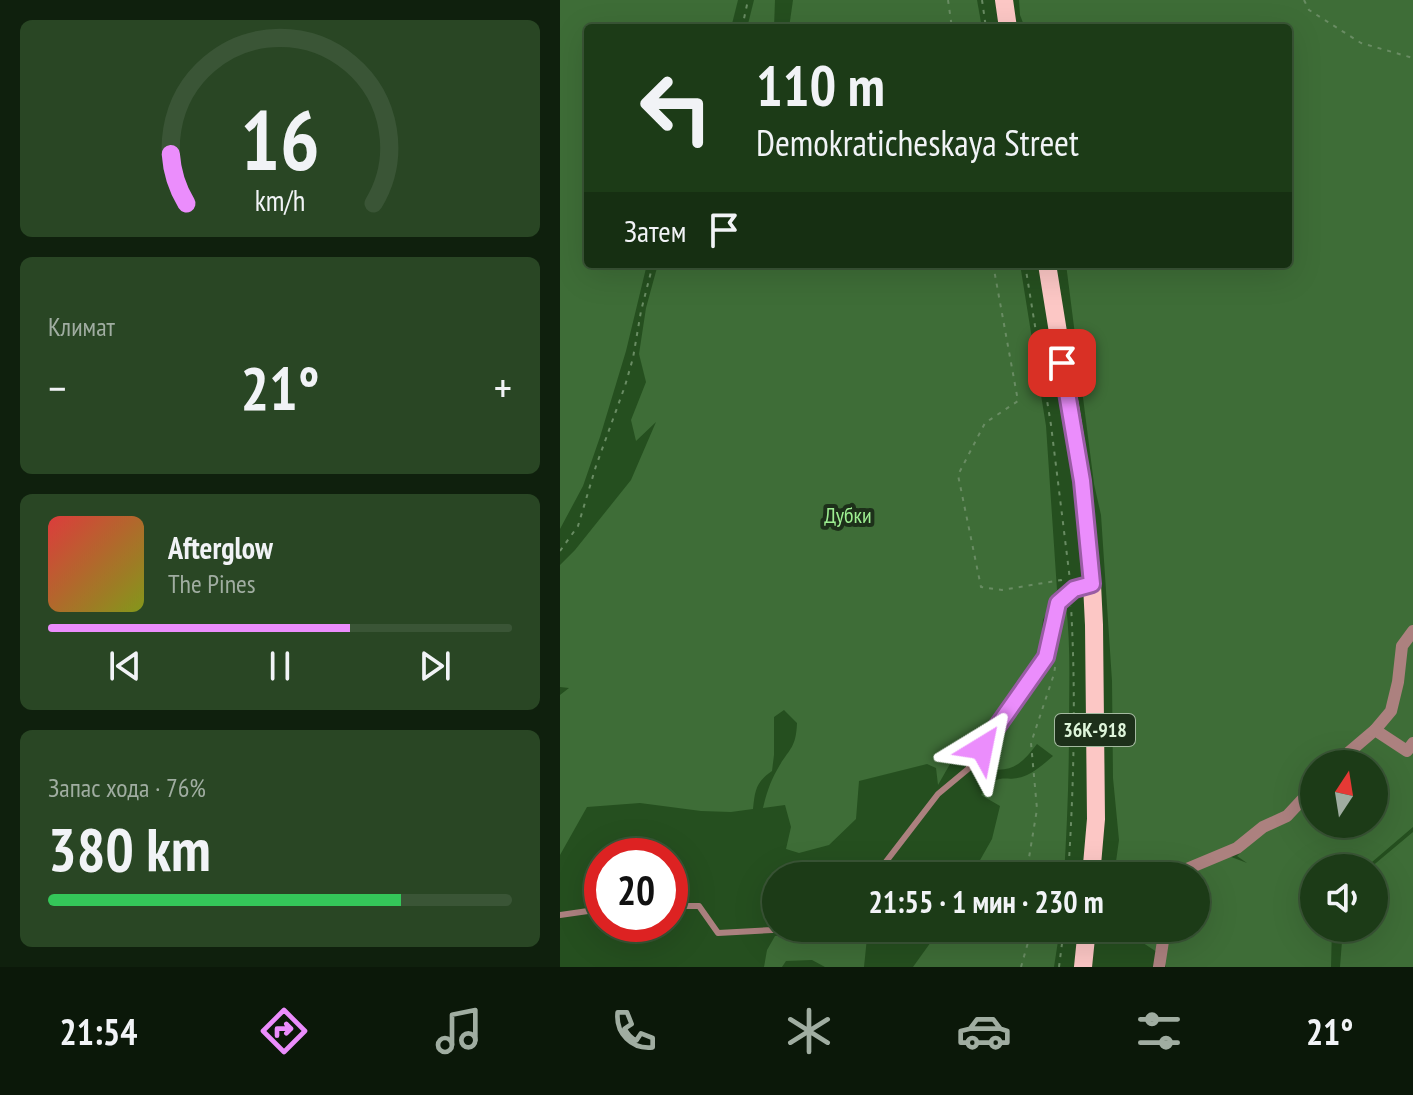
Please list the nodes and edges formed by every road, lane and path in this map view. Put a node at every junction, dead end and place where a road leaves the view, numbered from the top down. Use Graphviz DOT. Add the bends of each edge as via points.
graph roads {
  1 [pos="748,0"];
  2 [pos="948,0"];
  3 [pos="982,0"];
  4 [pos="1004,0"];
  5 [pos="1304,0"];
  6 [pos="743,24"];
  7 [pos="951,24"];
  8 [pos="985,24"];
  9 [pos="1007,24"];
  10 [pos="1413,58"];
  11 [pos="652,268"];
  12 [pos="994,268"];
  13 [pos="1026,268"];
  14 [pos="1048,268"];
  15 [pos="560,551"];
  16 [pos="1092,584"];
  17 [pos="1071,592"];
  18 [pos="1063,599"];
  19 [pos="1413,631"];
  20 [pos="1056,659"];
  21 [pos="1375,730"];
  22 [pos="1413,743"];
  23 [pos="1351,750"];
  24 [pos="1300,802"];
  25 [pos="886,862"];
  26 [pos="1028,862"];
  27 [pos="1069,862"];
  28 [pos="1092,862"];
  29 [pos="1204,862"];
  30 [pos="688,906"];
  31 [pos="584,912"];
  32 [pos="560,915"];
  33 [pos="762,931"];
  34 [pos="1028,942"];
  35 [pos="1062,942"];
  36 [pos="1086,942"];
  37 [pos="1163,942"];
  38 [pos="1021,967"];
  39 [pos="1059,967"];
  40 [pos="1083,967"];
  41 [pos="1159,967"];
  1 -- 6 [label="path"];
  2 -- 7 [label="path"];
  3 -- 8 [label="path"];
  4 -- 9 [label="main road"];
  5 -- 10 [label="path" via="1309,10 1361,43"];
  11 -- 15 [label="path" via="625,386 578,526"];
  12 -- 18 [label="path" via="1018,401 985,423 958,475 972,552 981,587 1002,590 1061,580"];
  13 -- 17 [label="path"];
  14 -- 16 [label="main road, 36К-918" via="1082,481"];
  16 -- 17 [label="lane"];
  16 -- 28 [label="main road, 36К-918"];
  17 -- 18 [label="lane"];
  17 -- 27 [label="path" via="1074,766"];
  18 -- 25 [label="lane" via="1046,657 968,769 938,794"];
  19 -- 21 [label="street" via="1402,646 1391,711"];
  20 -- 26 [label="path" via="1031,743 1037,809"];
  21 -- 22 [label="street" via="1401,749 1407,751"];
  21 -- 23 [label="street"];
  24 -- 29 [label="street" via="1237,848"];
  30 -- 33 [label="lane" via="699,906 718,933"];
  31 -- 32 [label="lane"];
  34 -- 38 [label="path"];
  35 -- 39 [label="path"];
  36 -- 40 [label="main road"];
  37 -- 41 [label="street"];
}
